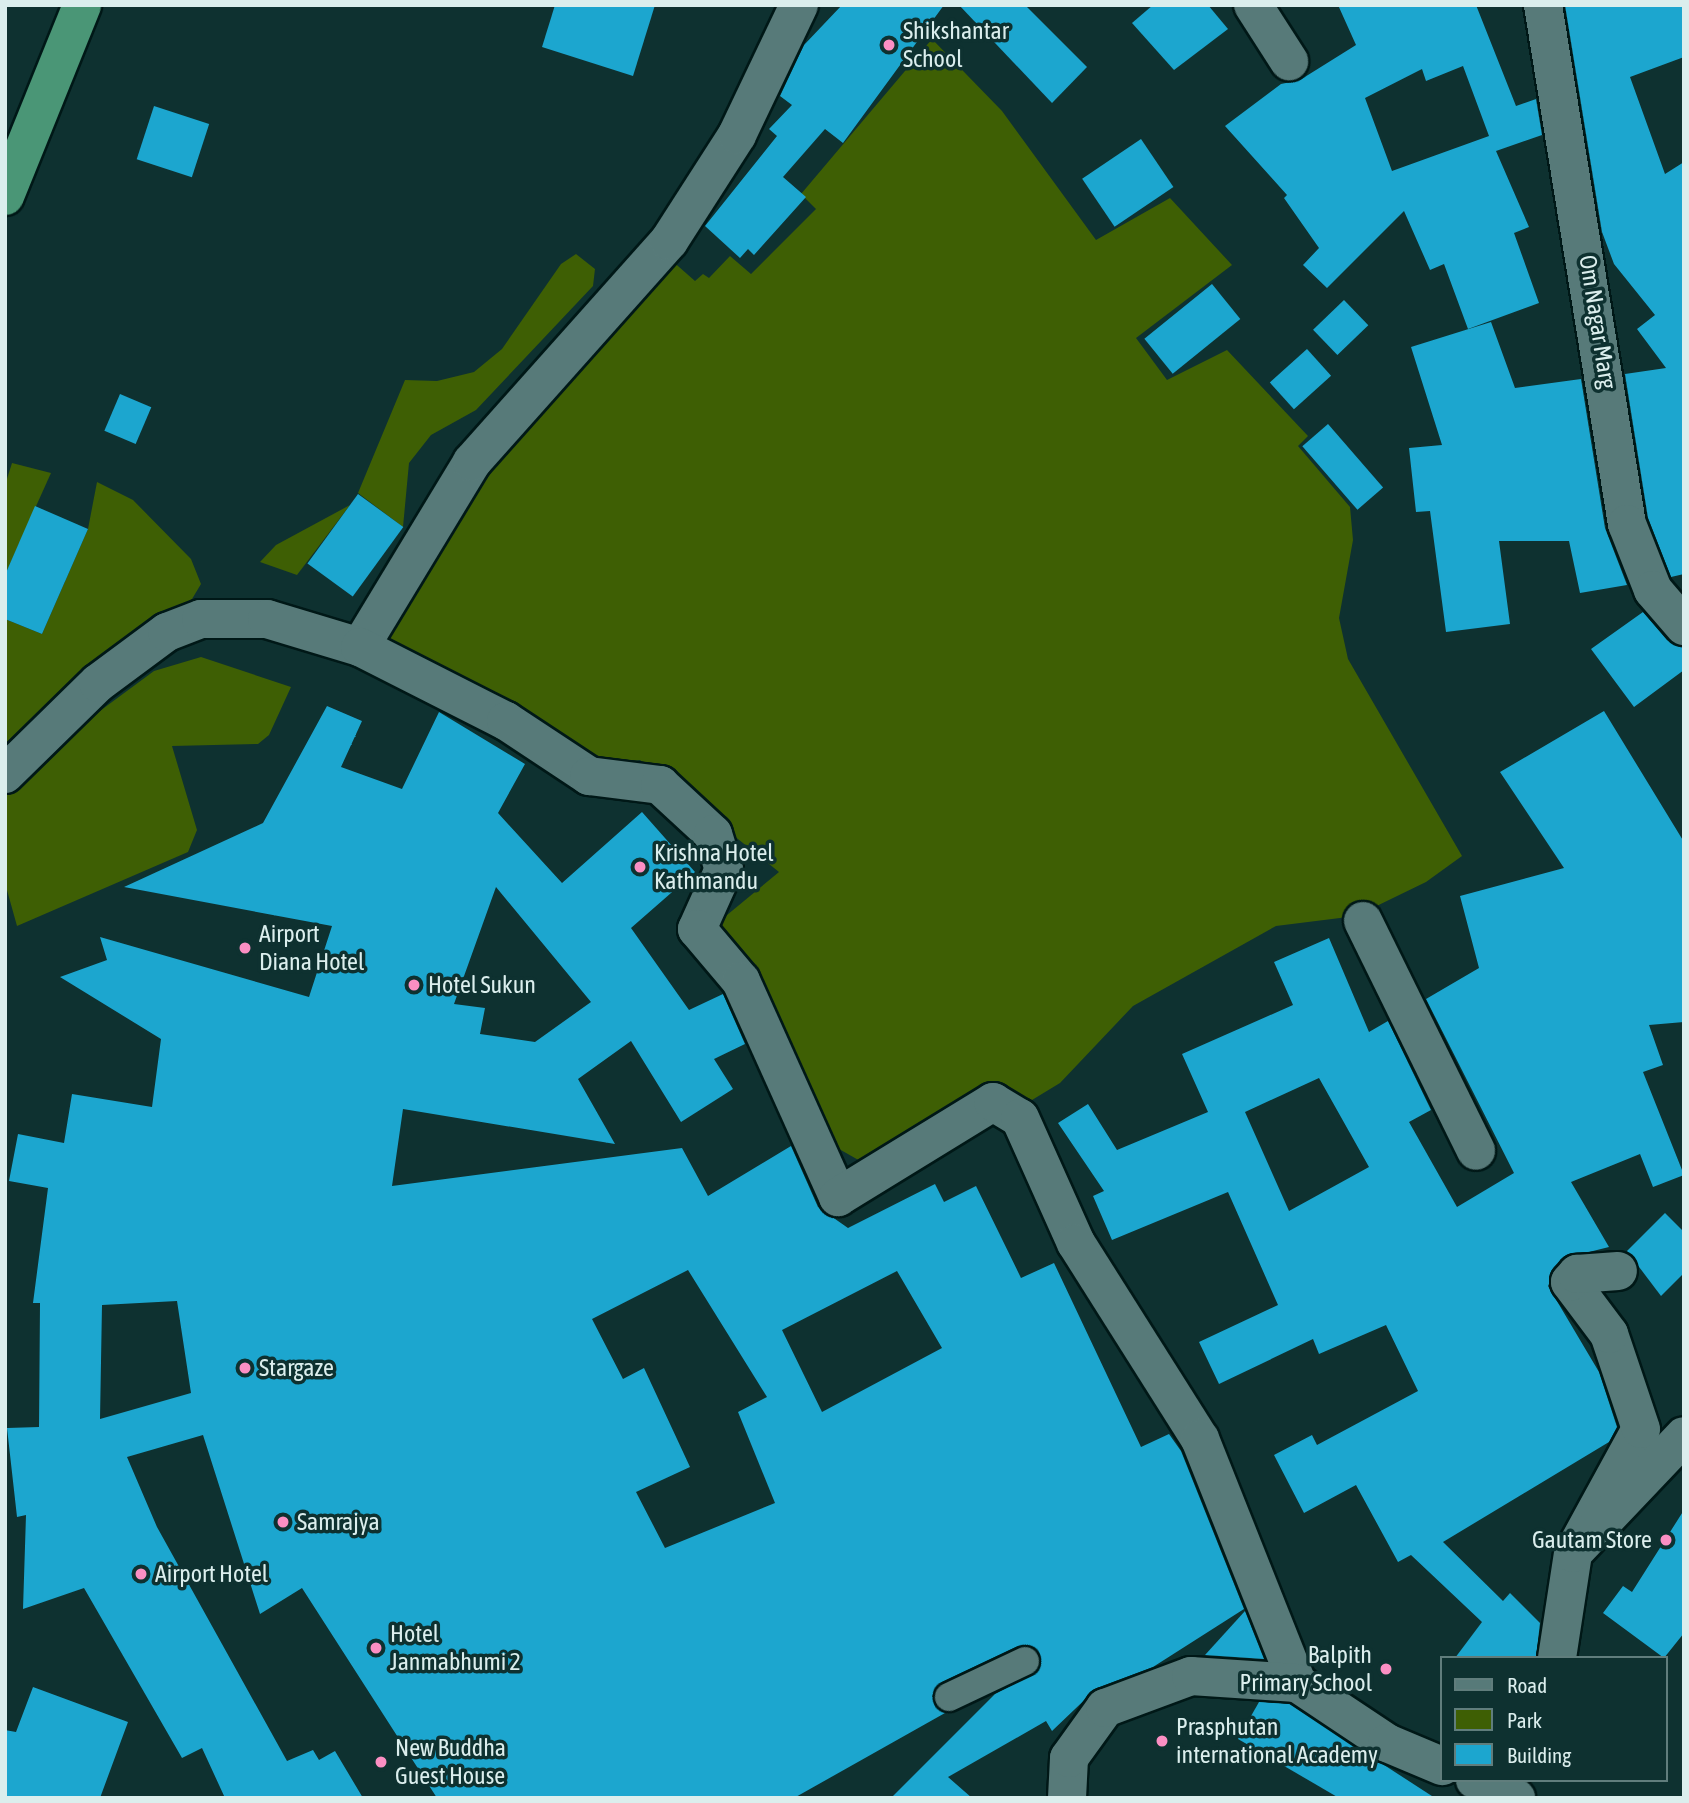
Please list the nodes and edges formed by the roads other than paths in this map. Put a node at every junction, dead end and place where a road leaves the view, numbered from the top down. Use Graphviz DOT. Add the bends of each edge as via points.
graph roads {
  1 [pos="82,5"];
  2 [pos="799,5"];
  3 [pos="1253,5"];
  4 [pos="1542,5"];
  5 [pos="1289,61"];
  6 [pos="5,196"];
  7 [pos="1684,626"];
  8 [pos="360,647"];
  9 [pos="5,774"];
  10 [pos="1363,921"];
  11 [pos="1476,1152"];
  12 [pos="1618,1271"];
  13 [pos="1684,1436"];
  14 [pos="1573,1553"];
  15 [pos="1558,1656"];
  16 [pos="1025,1661"];
  17 [pos="1297,1683"];
  18 [pos="949,1697"];
  19 [pos="1440,1765"];
  20 [pos="1067,1798"];
  1 -- 6 [label="highway"];
  2 -- 8 [label="street" via="737,135 669,241 472,462"];
  3 -- 5 [label="street"];
  4 -- 7 [label="street, Om Nagar Marg" via="1627,524 1653,590"];
  8 -- 9 [label="street" via="267,619 201,619 167,632 98,683"];
  8 -- 17 [label="street" via="506,721 589,776 660,785 713,834 724,869 697,929 741,981 838,1197 993,1102 1020,1118 1076,1243 1200,1439"];
  10 -- 11 [label="street"];
  12 -- 14 [label="street" via="1577,1274 1570,1283 1609,1334 1640,1429"];
  13 -- 14 [label="street"];
  14 -- 15 [label="street"];
  16 -- 18 [label="street"];
  17 -- 19 [label="street" via="1387,1743"];
  17 -- 20 [label="street" via="1191,1676 1105,1708 1069,1758"];
}
